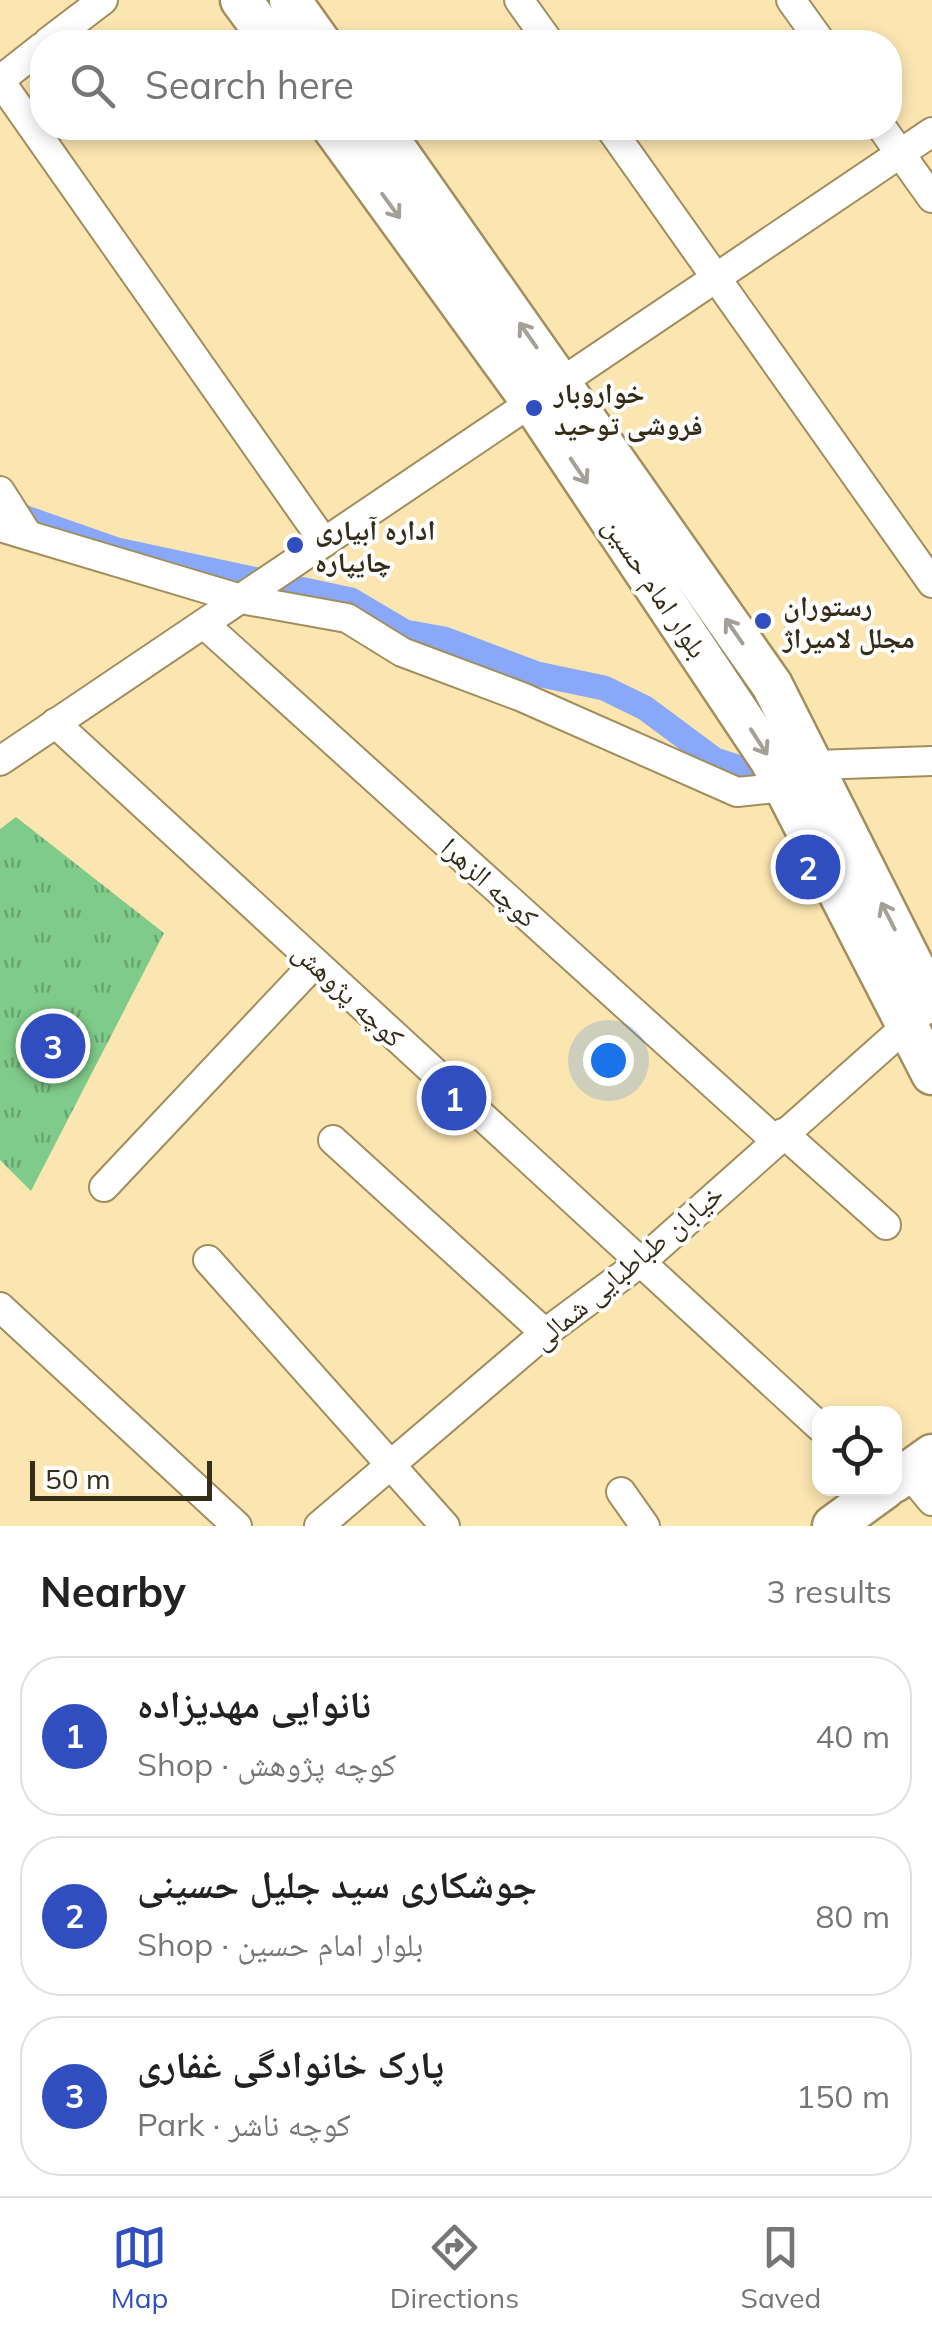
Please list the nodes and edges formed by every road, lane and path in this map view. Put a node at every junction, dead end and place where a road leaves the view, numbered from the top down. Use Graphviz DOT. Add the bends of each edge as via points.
graph roads {
  1 [pos="103,0"];
  2 [pos="241,0"];
  3 [pos="290,0"];
  4 [pos="519,0"];
  5 [pos="791,0"];
  6 [pos="64,30"];
  7 [pos="263,30"];
  8 [pos="311,30"];
  9 [pos="540,30"];
  10 [pos="812,30"];
  11 [pos="30,57"];
  12 [pos="0,80"];
  13 [pos="30,123"];
  14 [pos="932,132"];
  15 [pos="42,140"];
  16 [pos="343,140"];
  17 [pos="388,140"];
  18 [pos="619,140"];
  19 [pos="891,140"];
  20 [pos="900,152"];
  21 [pos="932,198"];
  22 [pos="717,276"];
  23 [pos="546,391"];
  24 [pos="0,491"];
  25 [pos="0,527"];
  26 [pos="28,535"];
  27 [pos="324,542"];
  28 [pos="932,583"];
  29 [pos="241,599"];
  30 [pos="204,624"];
  31 [pos="54,723"];
  32 [pos="0,761"];
  33 [pos="932,761"];
  34 [pos="800,776"];
  35 [pos="315,964"];
  36 [pos="923,1011"];
  37 [pos="932,1074"];
  38 [pos="779,1137"];
  39 [pos="333,1140"];
  40 [pos="104,1187"];
  41 [pos="886,1226"];
  42 [pos="208,1260"];
  43 [pos="641,1262"];
  44 [pos="0,1307"];
  45 [pos="545,1333"];
  46 [pos="812,1420"];
  47 [pos="394,1465"];
  48 [pos="910,1480"];
  49 [pos="620,1492"];
  50 [pos="237,1526"];
  51 [pos="318,1526"];
  52 [pos="446,1526"];
  53 [pos="645,1526"];
  54 [pos="833,1526"];
  1 -- 6 [label="street"];
  2 -- 7 [label="street"];
  3 -- 8 [label="street"];
  4 -- 9 [label="street"];
  5 -- 10 [label="street"];
  11 -- 12 [label="street"];
  12 -- 13 [label="street"];
  14 -- 20 [label="street"];
  15 -- 27 [label="street"];
  16 -- 23 [label="street, بلوار امام حسین, one-way"];
  23 -- 17 [label="street, بلوار امام حسین, one-way"];
  18 -- 22 [label="street"];
  19 -- 20 [label="street"];
  20 -- 21 [label="street"];
  20 -- 22 [label="street"];
  22 -- 23 [label="street"];
  22 -- 28 [label="street"];
  23 -- 27 [label="street"];
  23 -- 34 [label="street, بلوار امام حسین" via="772,685"];
  24 -- 26 [label="street"];
  25 -- 26 [label="street"];
  26 -- 29 [label="street"];
  27 -- 29 [label="street"];
  29 -- 30 [label="street"];
  29 -- 34 [label="street" via="347,618 402,652 737,792"];
  30 -- 31 [label="street"];
  30 -- 38 [label="street, کوچه الزهرا"];
  31 -- 32 [label="street"];
  31 -- 35 [label="street, کوچه پژوهش"];
  33 -- 34 [label="street"];
  34 -- 36 [label="street, بلوار امام حسین"];
  35 -- 40 [label="street"];
  35 -- 43 [label="street, کوچه پژوهش"];
  36 -- 37 [label="street, بلوار امام حسین"];
  36 -- 38 [label="street, خیابان طباطبایی شمالی"];
  38 -- 41 [label="street, کوچه الزهرا"];
  38 -- 43 [label="street, خیابان طباطبایی شمالی"];
  39 -- 45 [label="street"];
  42 -- 47 [label="street"];
  43 -- 45 [label="street, خیابان طباطبایی شمالی"];
  43 -- 46 [label="street, کوچه پژوهش"];
  44 -- 50 [label="street"];
  45 -- 47 [label="street, خیابان طباطبایی شمالی"];
  47 -- 51 [label="street, خیابان طباطبایی شمالی"];
  47 -- 52 [label="street"];
  48 -- 54 [label="street"];
  49 -- 53 [label="street"];
}
